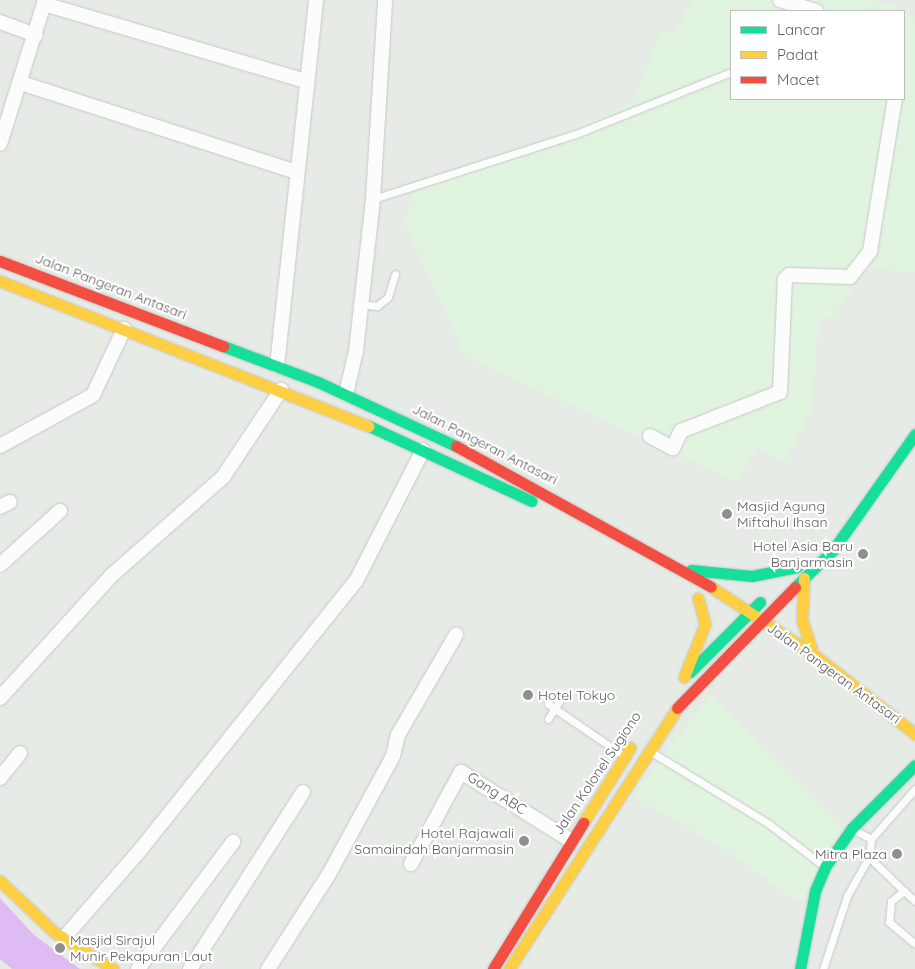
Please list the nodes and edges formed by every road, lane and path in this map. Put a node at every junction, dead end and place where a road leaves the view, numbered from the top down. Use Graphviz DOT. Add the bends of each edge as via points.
graph roads {
  1 [pos="316,0"];
  2 [pos="385,0"];
  3 [pos="780,0"];
  4 [pos="45,2"];
  5 [pos="813,10"];
  6 [pos="0,22"];
  7 [pos="36,35"];
  8 [pos="730,72"];
  9 [pos="305,81"];
  10 [pos="21,83"];
  11 [pos="895,100"];
  12 [pos="0,144"];
  13 [pos="296,172"];
  14 [pos="373,199"];
  15 [pos="0,261"];
  16 [pos="395,274"];
  17 [pos="3,282"];
  18 [pos="0,297"];
  19 [pos="358,304"];
  20 [pos="124,329"];
  21 [pos="220,344"];
  22 [pos="212,363"];
  23 [pos="277,366"];
  24 [pos="281,390"];
  25 [pos="346,394"];
  26 [pos="915,434"];
  27 [pos="650,436"];
  28 [pos="0,446"];
  29 [pos="423,450"];
  30 [pos="60,511"];
  31 [pos="845,530"];
  32 [pos="0,565"];
  33 [pos="796,567"];
  34 [pos="684,568"];
  35 [pos="665,577"];
  36 [pos="804,578"];
  37 [pos="714,608"];
  38 [pos="750,612"];
  39 [pos="734,620"];
  40 [pos="762,620"];
  41 [pos="750,631"];
  42 [pos="456,634"];
  43 [pos="765,641"];
  44 [pos="813,654"];
  45 [pos="684,677"];
  46 [pos="674,689"];
  47 [pos="0,698"];
  48 [pos="561,698"];
  49 [pos="548,704"];
  50 [pos="555,708"];
  51 [pos="548,719"];
  52 [pos="915,734"];
  53 [pos="637,738"];
  54 [pos="645,748"];
  55 [pos="20,753"];
  56 [pos="625,756"];
  57 [pos="915,766"];
  58 [pos="0,778"];
  59 [pos="915,789"];
  60 [pos="303,792"];
  61 [pos="852,828"];
  62 [pos="871,839"];
  63 [pos="570,840"];
  64 [pos="232,842"];
  65 [pos="869,857"];
  66 [pos="411,864"];
  67 [pos="824,867"];
  68 [pos="0,881"];
  69 [pos="545,883"];
  70 [pos="559,890"];
  71 [pos="904,891"];
  72 [pos="915,901"];
  73 [pos="63,939"];
  74 [pos="915,944"];
  75 [pos="110,968"];
  76 [pos="138,969"];
  77 [pos="190,969"];
  78 [pos="268,969"];
  79 [pos="493,969"];
  80 [pos="509,969"];
  81 [pos="800,969"];
  82 [pos="823,969"];
  1 -- 9 [label="street"];
  2 -- 14 [label="street"];
  3 -- 5 [label="street"];
  4 -- 7 [label="street"];
  4 -- 9 [label="street"];
  6 -- 7 [label="street"];
  7 -- 10 [label="street"];
  8 -- 14 [label="lane" via="576,134"];
  9 -- 13 [label="street"];
  10 -- 12 [label="street"];
  10 -- 13 [label="street"];
  11 -- 27 [label="street" via="870,252 850,277 789,275 785,279 780,392 681,431 673,448"];
  13 -- 23 [label="street"];
  14 -- 19 [label="street"];
  15 -- 21 [label="main road, Jalan Pangeran Antasari"];
  16 -- 19 [label="lane" via="388,297 377,306"];
  17 -- 18 [label="street"];
  17 -- 20 [label="main road"];
  19 -- 25 [label="street" via="356,351"];
  20 -- 22 [label="main road"];
  20 -- 28 [label="street" via="94,395"];
  21 -- 22 [label="main road"];
  21 -- 23 [label="main road, Jalan Pangeran Antasari"];
  22 -- 24 [label="main road"];
  23 -- 25 [label="main road, Jalan Pangeran Antasari"];
  24 -- 29 [label="main road"];
  24 -- 47 [label="street" via="223,477 113,574"];
  25 -- 34 [label="main road, Jalan Pangeran Antasari" via="494,464"];
  26 -- 31 [label="main road"];
  29 -- 35 [label="main road" via="524,497"];
  29 -- 73 [label="street" via="356,581 141,849"];
  30 -- 32 [label="street"];
  31 -- 33 [label="main road"];
  31 -- 36 [label="main road, Jalan Kolonel Sugiono" via="833,550"];
  33 -- 34 [label="main road" via="752,576"];
  33 -- 38 [label="main road"];
  34 -- 38 [label="main road, Jalan Pangeran Antasari"];
  36 -- 40 [label="main road, Jalan Kolonel Sugiono"];
  36 -- 44 [label="main road" via="802,620"];
  37 -- 45 [label="main road" via="694,596 705,624"];
  38 -- 39 [label="main road"];
  38 -- 40 [label="main road, Jalan Pangeran Antasari"];
  39 -- 41 [label="main road, Jalan Pangeran Antasari"];
  39 -- 45 [label="main road"];
  40 -- 41 [label="main road, Jalan Kolonel Sugiono"];
  40 -- 44 [label="main road, Jalan Pangeran Antasari"];
  41 -- 43 [label="main road, Jalan Pangeran Antasari"];
  41 -- 54 [label="main road, Jalan Kolonel Sugiono" via="689,692"];
  42 -- 78 [label="street" via="398,735 393,756 330,874"];
  44 -- 52 [label="main road, Jalan Pangeran Antasari"];
  45 -- 46 [label="main road"];
  48 -- 50 [label="lane"];
  49 -- 50 [label="lane"];
  50 -- 51 [label="lane"];
  50 -- 56 [label="lane"];
  53 -- 56 [label="main road, Jalan Kolonel Sugiono"];
  54 -- 67 [label="lane" via="769,824"];
  54 -- 70 [label="main road, Jalan Kolonel Sugiono"];
  55 -- 58 [label="street"];
  56 -- 63 [label="main road, Jalan Kolonel Sugiono"];
  57 -- 61 [label="main road"];
  59 -- 62 [label="lane"];
  60 -- 77 [label="street"];
  61 -- 62 [label="lane"];
  61 -- 67 [label="main road"];
  62 -- 65 [label="lane"];
  63 -- 66 [label="street, Gang ABC" via="461,772"];
  63 -- 69 [label="main road, Jalan Kolonel Sugiono"];
  64 -- 76 [label="street"];
  65 -- 71 [label="lane"];
  65 -- 82 [label="lane" via="847,896"];
  67 -- 81 [label="main road" via="815,891"];
  68 -- 73 [label="main road"];
  69 -- 70 [label="main road"];
  69 -- 79 [label="main road, Jalan Kolonel Sugiono"];
  70 -- 80 [label="main road, Jalan Kolonel Sugiono"];
  71 -- 72 [label="lane"];
  71 -- 74 [label="lane" via="891,901 889,922"];
  73 -- 75 [label="main road"];
}
